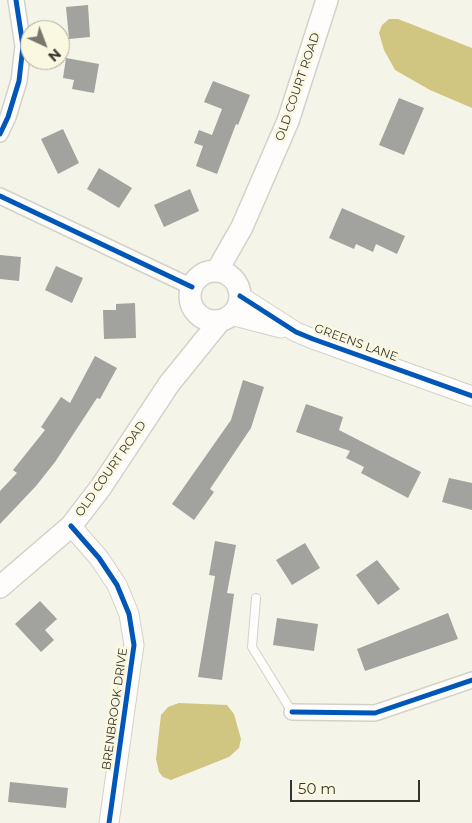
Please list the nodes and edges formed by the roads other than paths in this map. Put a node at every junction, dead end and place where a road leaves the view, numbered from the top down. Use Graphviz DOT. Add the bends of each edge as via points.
graph roads {
  1 [pos="16,0"];
  2 [pos="327,0"];
  3 [pos="0,134"];
  4 [pos="0,196"];
  5 [pos="242,227"];
  6 [pos="217,271"];
  7 [pos="192,287"];
  8 [pos="232,304"];
  9 [pos="199,315"];
  10 [pos="170,384"];
  11 [pos="472,396"];
  12 [pos="71,526"];
  13 [pos="0,587"];
  14 [pos="256,598"];
  15 [pos="472,680"];
  16 [pos="292,712"];
  17 [pos="109,823"];
  1 -- 3 [label="street" via="23,46 20,73"];
  2 -- 5 [label="main road, OLD COURT ROAD" via="288,121"];
  4 -- 7 [label="street"];
  5 -- 6 [label="main road, OLD COURT ROAD"];
  5 -- 8 [label="main road, OLD COURT ROAD"];
  6 -- 7 [label="main road" via="202,275"];
  6 -- 8 [label="main road" via="228,274"];
  7 -- 9 [label="main road" via="192,305"];
  8 -- 9 [label="main road" via="212,321"];
  8 -- 10 [label="main road, OLD COURT ROAD"];
  8 -- 11 [label="street, GREENS LANE" via="296,332"];
  9 -- 10 [label="main road, OLD COURT ROAD"];
  10 -- 12 [label="main road, OLD COURT ROAD"];
  12 -- 13 [label="main road, OLD COURT ROAD"];
  12 -- 17 [label="street, BRENBROOK DRIVE" via="117,585 129,614 134,645"];
  14 -- 16 [label="lane" via="252,647"];
  15 -- 16 [label="street" via="375,713"];
}
